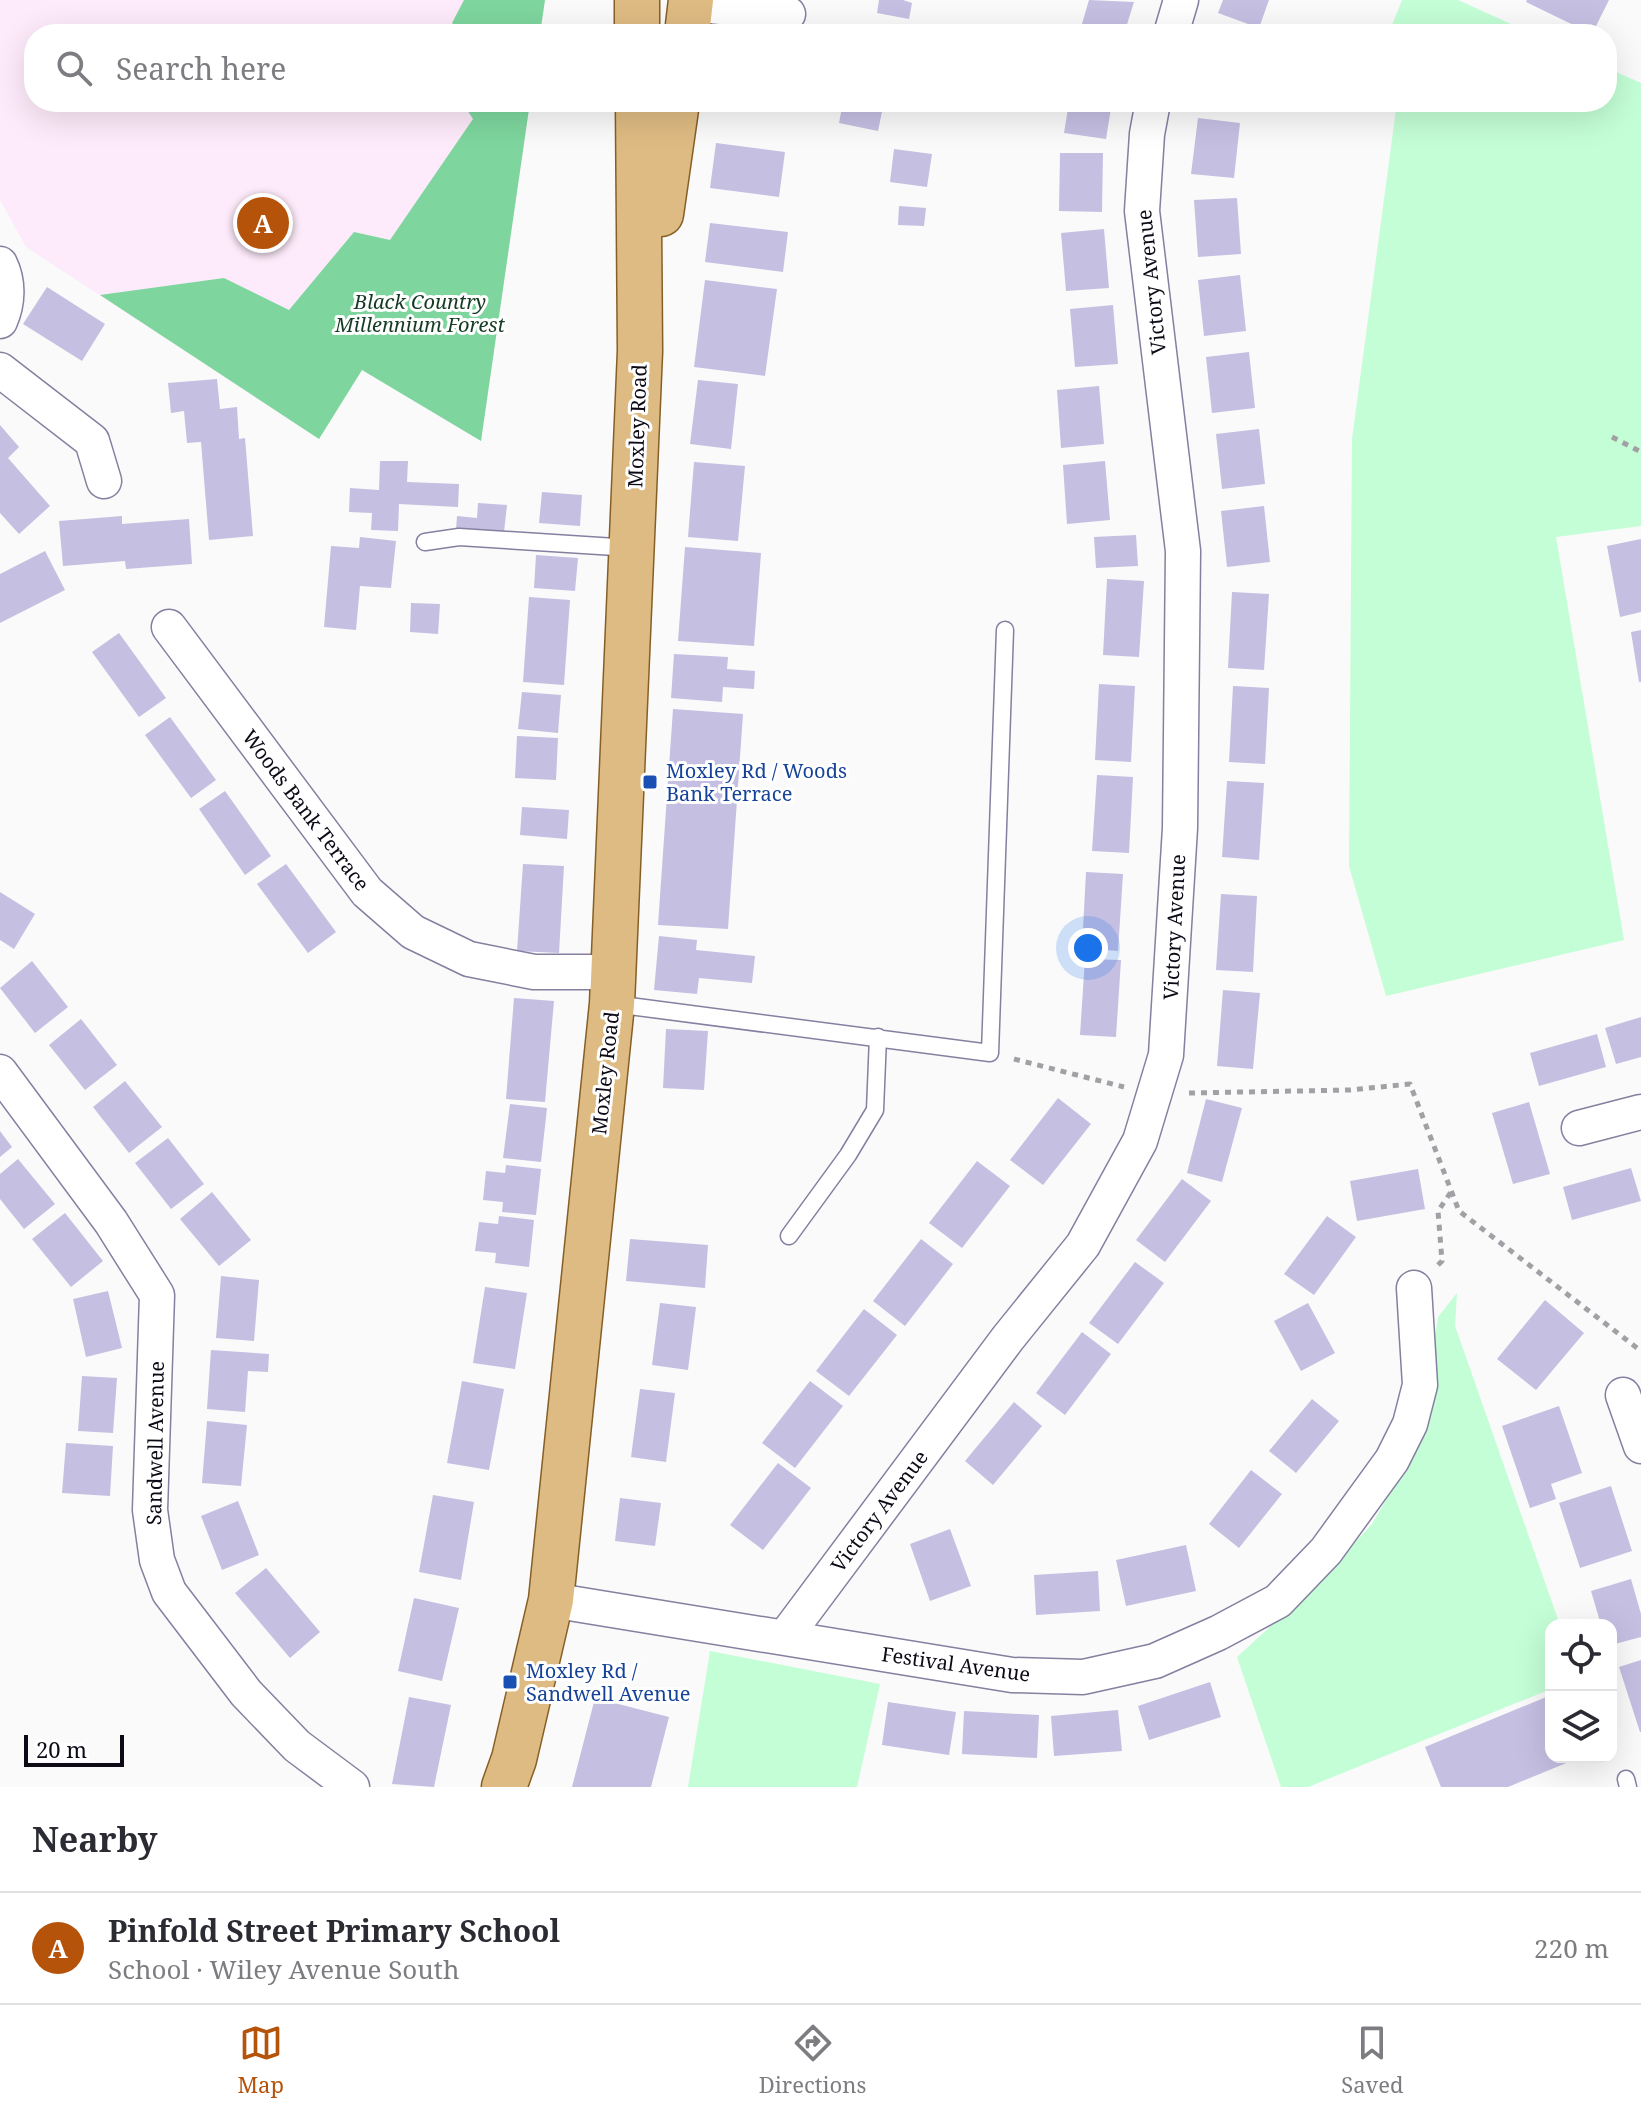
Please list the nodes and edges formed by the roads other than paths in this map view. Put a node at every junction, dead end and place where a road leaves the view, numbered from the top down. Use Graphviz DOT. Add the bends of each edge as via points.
graph roads {
  1 [pos="637,0"];
  2 [pos="1181,0"];
  3 [pos="690,13"];
  4 [pos="788,16"];
  5 [pos="637,24"];
  6 [pos="1174,24"];
  7 [pos="638,112"];
  8 [pos="676,112"];
  9 [pos="1151,112"];
  10 [pos="0,264"];
  11 [pos="0,321"];
  12 [pos="640,351"];
  13 [pos="0,370"];
  14 [pos="104,481"];
  15 [pos="425,542"];
  16 [pos="632,548"];
  17 [pos="169,627"];
  18 [pos="1005,630"];
  19 [pos="613,988"];
  20 [pos="878,1037"];
  21 [pos="0,1072"];
  22 [pos="1641,1112"];
  23 [pos="1579,1128"];
  24 [pos="789,1236"];
  25 [pos="1414,1288"];
  26 [pos="1623,1395"];
  27 [pos="1641,1446"];
  28 [pos="551,1600"];
  29 [pos="785,1637"];
  30 [pos="352,1787"];
  31 [pos="504,1787"];
  1 -- 5 [label="main road"];
  2 -- 6 [label="street"];
  3 -- 4 [label="street"];
  7 -- 12 [label="main road, Moxley Road"];
  8 -- 12 [label="main road, Moxley Road"];
  9 -- 29 [label="street, Victory Avenue" via="1142,211 1183,551 1179,843 1166,1055 1140,1141 1083,1245"];
  10 -- 11 [label="street" via="6,277"];
  12 -- 16 [label="main road, Moxley Road"];
  13 -- 14 [label="street" via="92,441"];
  15 -- 16 [label="lane" via="459,537"];
  16 -- 19 [label="main road, Moxley Road"];
  17 -- 19 [label="street, Woods Bank Terrace" via="367,892 413,932 469,959"];
  18 -- 20 [label="lane" via="990,1053"];
  19 -- 20 [label="lane"];
  19 -- 28 [label="main road, Moxley Road"];
  20 -- 24 [label="lane" via="875,1110"];
  21 -- 30 [label="street, Sandwell Avenue" via="111,1222 157,1295 150,1510 157,1560 169,1592 246,1693 297,1746"];
  22 -- 23 [label="street"];
  25 -- 29 [label="street, Festival Avenue" via="1420,1385 1410,1424 1392,1460 1326,1551 1278,1601 1155,1661 1083,1677 1012,1675"];
  26 -- 27 [label="street"];
  28 -- 29 [label="street, Festival Avenue"];
  28 -- 31 [label="main road, Moxley Road"];
}
